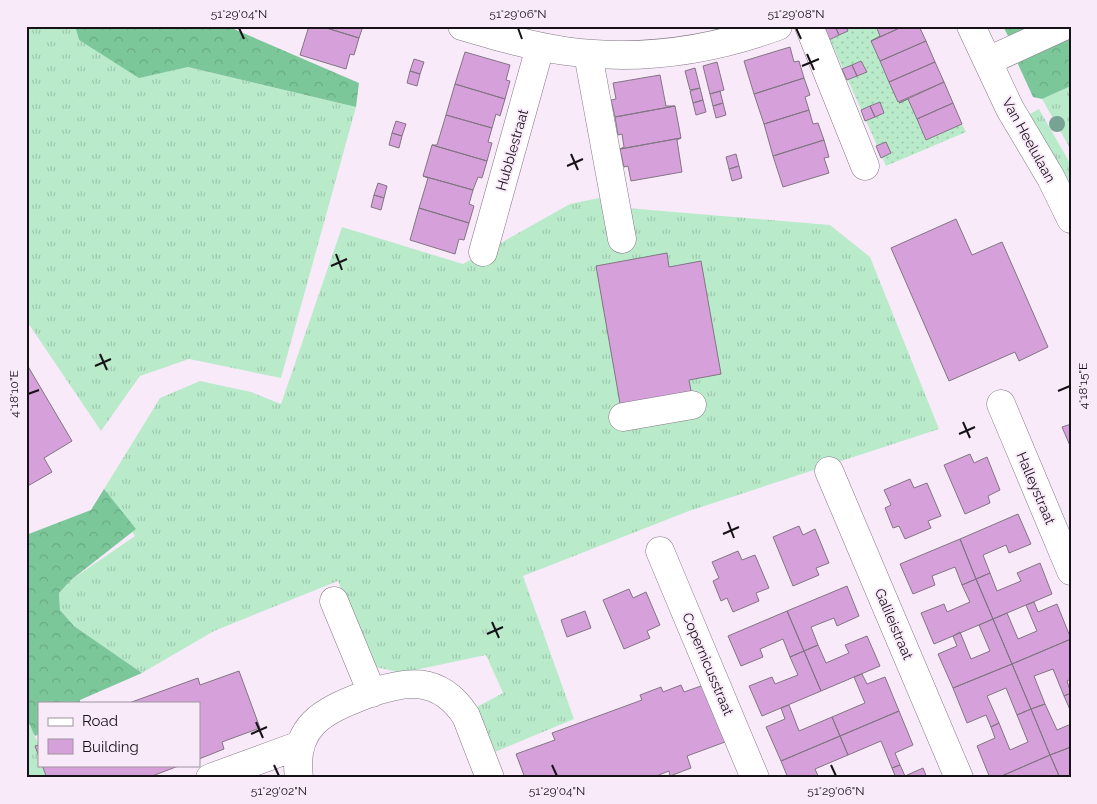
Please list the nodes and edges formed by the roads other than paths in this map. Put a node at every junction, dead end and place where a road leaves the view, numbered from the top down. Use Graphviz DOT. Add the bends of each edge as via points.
graph roads {
  1 [pos="462,26"];
  2 [pos="778,26"];
  3 [pos="809,26"];
  4 [pos="971,26"];
  5 [pos="1064,26"];
  6 [pos="540,47"];
  7 [pos="588,54"];
  8 [pos="988,61"];
  9 [pos="865,166"];
  10 [pos="1071,219"];
  11 [pos="622,239"];
  12 [pos="483,252"];
  13 [pos="1000,404"];
  14 [pos="692,406"];
  15 [pos="624,417"];
  16 [pos="829,471"];
  17 [pos="660,551"];
  18 [pos="1071,571"];
  19 [pos="334,601"];
  20 [pos="372,692"];
  21 [pos="300,745"];
  22 [pos="210,778"];
  23 [pos="299,778"];
  24 [pos="490,778"];
  25 [pos="755,778"];
  26 [pos="960,778"];
  1 -- 6 [label="street"];
  2 -- 7 [label="street" via="752,36 690,50 653,54"];
  3 -- 9 [label="street"];
  4 -- 8 [label="street, Van Heelulaan"];
  5 -- 8 [label="street"];
  6 -- 7 [label="street"];
  6 -- 12 [label="street, Hubblestraat"];
  7 -- 11 [label="street"];
  8 -- 10 [label="street, Van Heelulaan" via="1010,109"];
  13 -- 18 [label="street, Halleystraat"];
  14 -- 15 [label="street"];
  16 -- 26 [label="street, Galileistraat"];
  17 -- 25 [label="street, Copernicusstraat"];
  19 -- 20 [label="street"];
  20 -- 21 [label="street" via="325,712 310,726"];
  20 -- 24 [label="street" via="413,683 439,690 452,698 466,716"];
  21 -- 22 [label="street"];
  21 -- 23 [label="street"];
}
